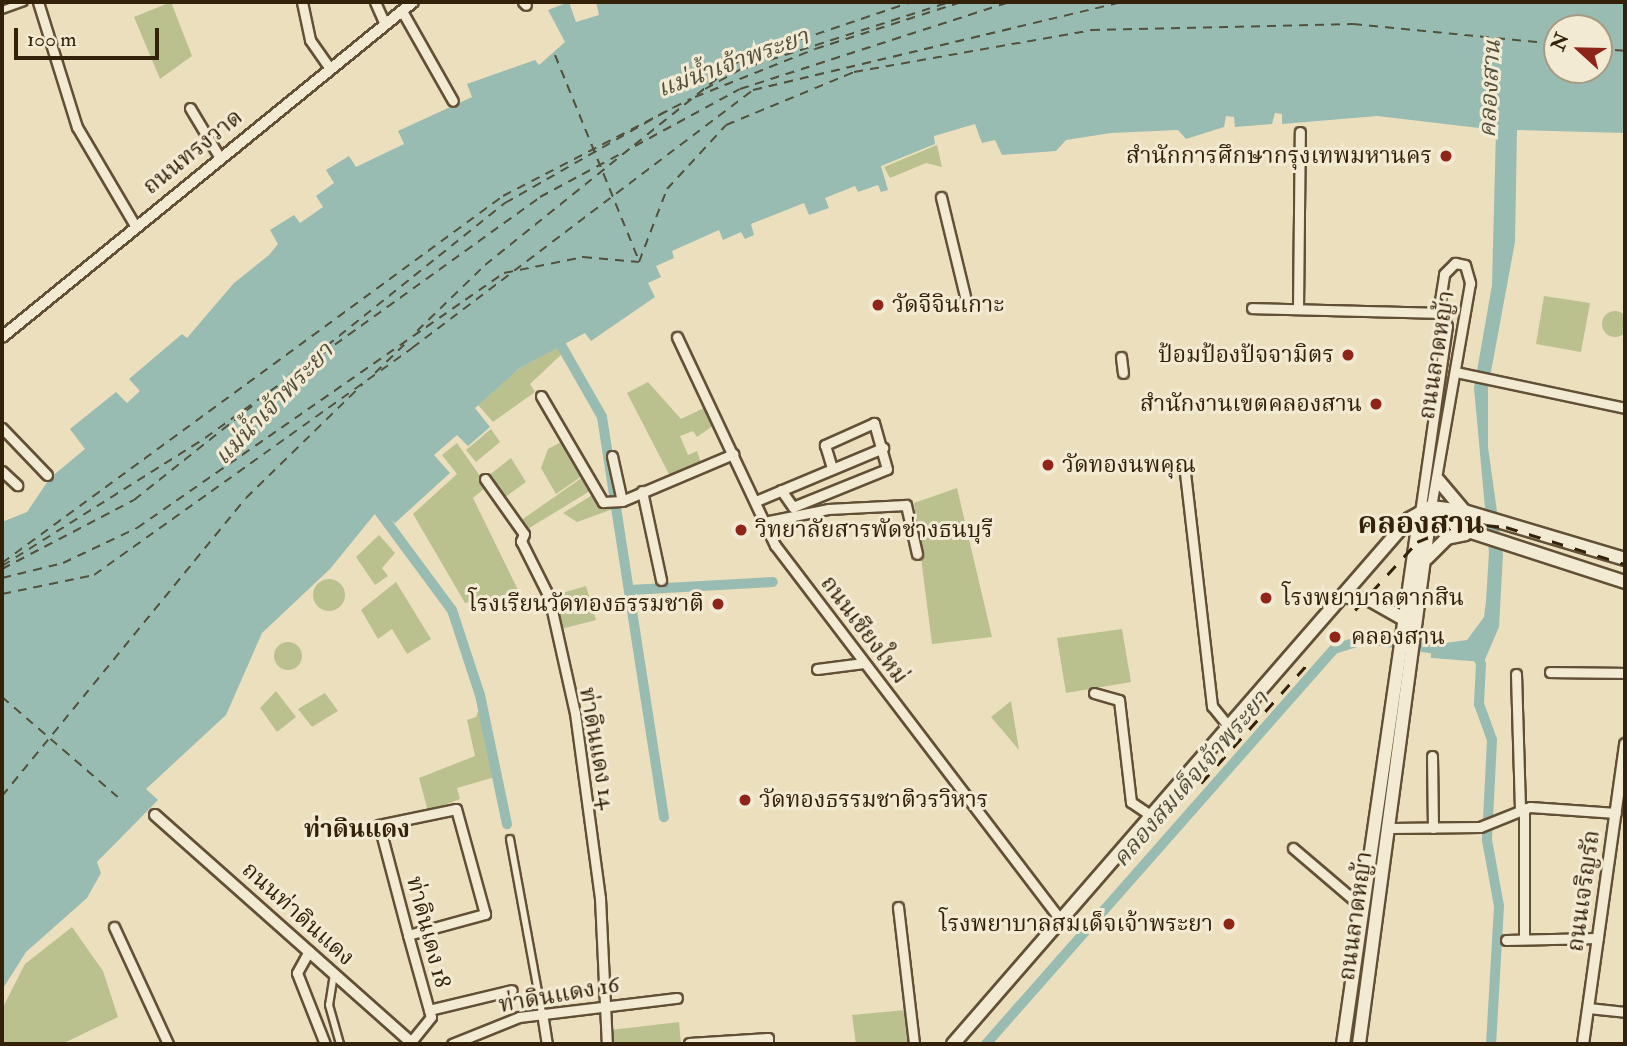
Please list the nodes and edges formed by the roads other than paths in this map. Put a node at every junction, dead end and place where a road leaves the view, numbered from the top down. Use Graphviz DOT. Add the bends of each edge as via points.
graph roads {
  1 [pos="24,2"];
  2 [pos="38,2"];
  3 [pos="302,2"];
  4 [pos="375,2"];
  5 [pos="413,2"];
  6 [pos="2,10"];
  7 [pos="402,11"];
  8 [pos="385,24"];
  9 [pos="330,69"];
  10 [pos="453,101"];
  11 [pos="190,108"];
  12 [pos="1300,132"];
  13 [pos="219,158"];
  14 [pos="942,197"];
  15 [pos="136,227"];
  16 [pos="965,296"];
  17 [pos="1252,308"];
  18 [pos="1298,309"];
  19 [pos="1439,313"];
  20 [pos="2,337"];
  21 [pos="677,337"];
  22 [pos="1121,357"];
  23 [pos="1456,372"];
  24 [pos="1124,373"];
  25 [pos="541,396"];
  26 [pos="1625,408"];
  27 [pos="2,428"];
  28 [pos="883,448"];
  29 [pos="733,454"];
  30 [pos="612,456"];
  31 [pos="1184,464"];
  32 [pos="832,468"];
  33 [pos="2,471"];
  34 [pos="47,475"];
  35 [pos="485,479"];
  36 [pos="1438,480"];
  37 [pos="17,485"];
  38 [pos="781,489"];
  39 [pos="642,491"];
  40 [pos="622,501"];
  41 [pos="756,501"];
  42 [pos="1426,510"];
  43 [pos="1468,512"];
  44 [pos="764,522"];
  45 [pos="1431,522"];
  46 [pos="1473,535"];
  47 [pos="917,554"];
  48 [pos="1427,558"];
  49 [pos="1625,559"];
  50 [pos="661,580"];
  51 [pos="1625,582"];
  52 [pos="1342,596"];
  53 [pos="1404,618"];
  54 [pos="1417,633"];
  55 [pos="864,663"];
  56 [pos="817,670"];
  57 [pos="1550,671"];
  58 [pos="1625,673"];
  59 [pos="1516,674"];
  60 [pos="1094,693"];
  61 [pos="1229,727"];
  62 [pos="1625,744"];
  63 [pos="1432,756"];
  64 [pos="1622,800"];
  65 [pos="1522,808"];
  66 [pos="1616,813"];
  67 [pos="155,815"];
  68 [pos="1152,816"];
  69 [pos="1390,828"];
  70 [pos="1433,828"];
  71 [pos="510,839"];
  72 [pos="1293,848"];
  73 [pos="898,907"];
  74 [pos="1362,907"];
  75 [pos="1061,921"];
  76 [pos="114,927"];
  77 [pos="408,934"];
  78 [pos="1524,938"];
  79 [pos="1598,938"];
  80 [pos="1506,940"];
  81 [pos="309,951"];
  82 [pos="334,974"];
  83 [pos="512,990"];
  84 [pos="677,998"];
  85 [pos="603,1003"];
  86 [pos="1588,1008"];
  87 [pos="429,1010"];
  88 [pos="1625,1012"];
  89 [pos="542,1013"];
  90 [pos="1344,1038"];
  91 [pos="1360,1039"];
  92 [pos="768,1041"];
  93 [pos="412,1043"];
  94 [pos="689,1043"];
  95 [pos="168,1044"];
  96 [pos="325,1044"];
  97 [pos="340,1044"];
  98 [pos="452,1044"];
  99 [pos="547,1044"];
  100 [pos="607,1044"];
  101 [pos="914,1044"];
  102 [pos="953,1044"];
  103 [pos="1583,1044"];
  1 -- 6 [label="street"];
  2 -- 15 [label="street" via="76,127"];
  3 -- 9 [label="street" via="310,40"];
  4 -- 8 [label="street"];
  5 -- 7 [label="street, ถนนทรงวาด"];
  7 -- 8 [label="street, ถนนทรงวาด"];
  7 -- 10 [label="street"];
  8 -- 9 [label="street, ถนนทรงวาด"];
  9 -- 13 [label="street, ถนนทรงวาด"];
  11 -- 13 [label="street"];
  12 -- 18 [label="street"];
  13 -- 15 [label="street, ถนนทรงวาด"];
  14 -- 16 [label="street"];
  15 -- 20 [label="street, ถนนทรงวาด"];
  17 -- 18 [label="street"];
  18 -- 19 [label="street"];
  19 -- 23 [label="street, ถนนลาดหญ้า" via="1448,266 1465,265 1470,283"];
  19 -- 42 [label="street, ถนนลาดหญ้า" via="1447,326"];
  21 -- 29 [label="street, ถนนเชียงใหม่"];
  22 -- 24 [label="street"];
  23 -- 26 [label="street"];
  23 -- 36 [label="street, ถนนลาดหญ้า"];
  25 -- 40 [label="street" via="599,500"];
  27 -- 34 [label="street"];
  28 -- 32 [label="street"];
  28 -- 32 [label="street" via="877,426 867,425 825,445"];
  28 -- 38 [label="street" via="883,472 793,508"];
  29 -- 39 [label="street"];
  29 -- 41 [label="street, ถนนเชียงใหม่"];
  30 -- 40 [label="street"];
  31 -- 61 [label="street" via="1212,706"];
  32 -- 38 [label="street"];
  33 -- 37 [label="street"];
  35 -- 85 [label="street, ท่าดินแดง 14" via="524,534 549,597 575,713 600,898"];
  36 -- 42 [label="street, ถนนลาดหญ้า"];
  36 -- 43 [label="main road"];
  38 -- 41 [label="street"];
  39 -- 40 [label="street"];
  39 -- 50 [label="street"];
  41 -- 44 [label="street, ถนนเชียงใหม่"];
  42 -- 43 [label="main road"];
  42 -- 45 [label="main road"];
  42 -- 52 [label="main road"];
  42 -- 53 [label="main road, ถนนลาดหญ้า"];
  43 -- 49 [label="main road"];
  44 -- 47 [label="street" via="828,509 906,505"];
  44 -- 55 [label="street, ถนนเชียงใหม่"];
  45 -- 46 [label="main road"];
  45 -- 48 [label="main road, ถนนลาดหญ้า"];
  46 -- 48 [label="main road" via="1451,536"];
  46 -- 51 [label="main road"];
  48 -- 54 [label="main road, ถนนลาดหญ้า"];
  52 -- 53 [label="main road" via="1372,601"];
  52 -- 61 [label="main road"];
  53 -- 54 [label="main road"];
  53 -- 74 [label="main road, ถนนลาดหญ้า"];
  54 -- 69 [label="main road, ถนนลาดหญ้า"];
  55 -- 56 [label="street"];
  55 -- 75 [label="street, ถนนเชียงใหม่"];
  57 -- 58 [label="street"];
  59 -- 65 [label="street"];
  60 -- 68 [label="street" via="1119,700 1131,802"];
  61 -- 68 [label="main road"];
  62 -- 64 [label="street, ถนนเจริญรัถ"];
  63 -- 70 [label="street"];
  64 -- 66 [label="street, ถนนเจริญรัถ"];
  65 -- 66 [label="street"];
  65 -- 70 [label="street" via="1480,827"];
  65 -- 78 [label="street"];
  66 -- 79 [label="street, ถนนเจริญรัถ"];
  67 -- 81 [label="street, ถนนท่าดินแดง"];
  68 -- 75 [label="main road"];
  69 -- 70 [label="street"];
  69 -- 91 [label="main road, ถนนลาดหญ้า"];
  71 -- 89 [label="street"];
  72 -- 74 [label="street"];
  73 -- 101 [label="street"];
  74 -- 90 [label="main road, ถนนลาดหญ้า"];
  75 -- 102 [label="main road"];
  76 -- 95 [label="street"];
  77 -- 77 [label="street, ท่าดินเดง 18" via="379,825 456,808 486,909"];
  77 -- 87 [label="street, ท่าดินเดง 18"];
  78 -- 79 [label="street"];
  78 -- 80 [label="street"];
  79 -- 86 [label="street, ถนนเจริญรัถ"];
  81 -- 82 [label="street, ถนนท่าดินแดง"];
  81 -- 96 [label="street" via="297,973"];
  82 -- 93 [label="street, ถนนท่าดินแดง"];
  82 -- 97 [label="street" via="329,1004"];
  83 -- 87 [label="street"];
  84 -- 85 [label="street, ท่าดินแดง 16"];
  85 -- 89 [label="street, ท่าดินแดง 16"];
  85 -- 100 [label="street, ท่าดินแดง 14"];
  86 -- 88 [label="street"];
  86 -- 103 [label="street, ถนนเจริญรัถ"];
  87 -- 93 [label="street, ท่าดินเดง 18" via="429,1023"];
  89 -- 98 [label="street, ท่าดินแดง 16"];
  89 -- 99 [label="street"];
  90 -- 91 [label="main road"];
  92 -- 94 [label="street"];
}
